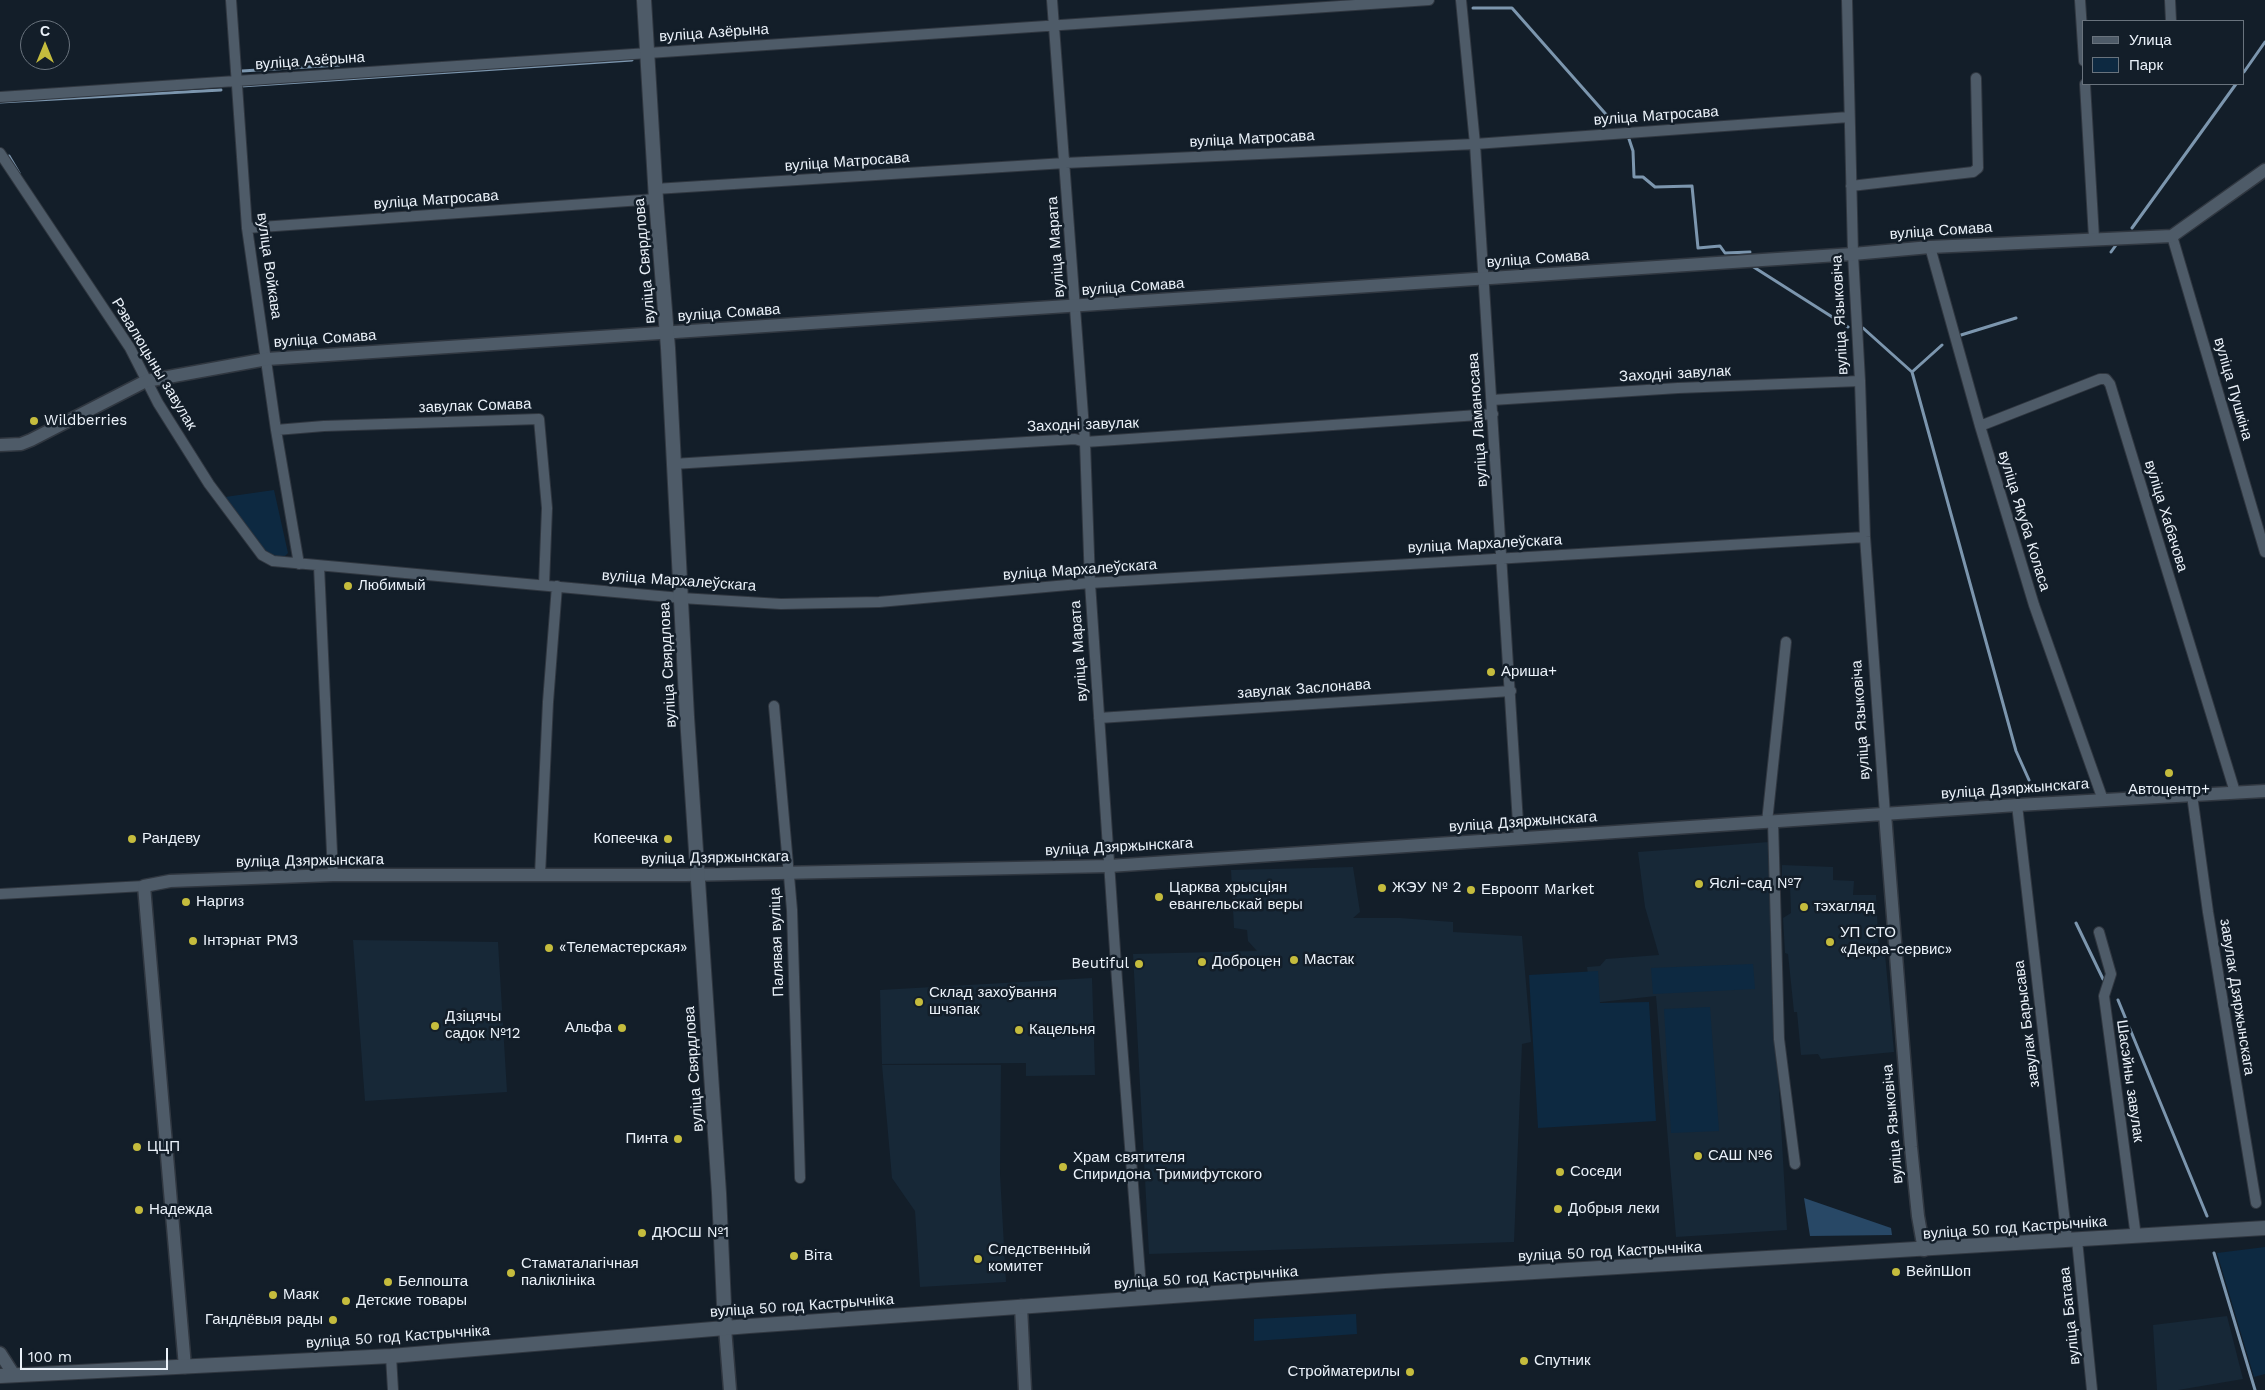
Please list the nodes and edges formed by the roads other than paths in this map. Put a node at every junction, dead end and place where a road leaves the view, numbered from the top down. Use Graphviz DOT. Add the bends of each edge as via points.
graph roads {
  1 [pos="230,0"];
  2 [pos="644,0"];
  3 [pos="1052,0"];
  4 [pos="1429,0"];
  5 [pos="1461,0"];
  6 [pos="1847,0"];
  7 [pos="2080,0"];
  8 [pos="2170,0"];
  9 [pos="2171,20"];
  10 [pos="1054,25"];
  11 [pos="2082,30"];
  12 [pos="648,53"];
  13 [pos="1976,78"];
  14 [pos="235,81"];
  15 [pos="2085,85"];
  16 [pos="0,97"];
  17 [pos="1850,117"];
  18 [pos="1475,144"];
  19 [pos="0,154"];
  20 [pos="1065,163"];
  21 [pos="2265,170"];
  22 [pos="1851,186"];
  23 [pos="656,194"];
  24 [pos="248,228"];
  25 [pos="2172,236"];
  26 [pos="2094,238"];
  27 [pos="1930,247"];
  28 [pos="1853,254"];
  29 [pos="1484,279"];
  30 [pos="1076,307"];
  31 [pos="667,333"];
  32 [pos="267,359"];
  33 [pos="146,381"];
  34 [pos="1860,381"];
  35 [pos="1492,400"];
  36 [pos="1493,414"];
  37 [pos="1980,426"];
  38 [pos="276,430"];
  39 [pos="1085,442"];
  40 [pos="0,445"];
  41 [pos="674,464"];
  42 [pos="1864,537"];
  43 [pos="2265,552"];
  44 [pos="1502,558"];
  45 [pos="300,564"];
  46 [pos="318,566"];
  47 [pos="1090,582"];
  48 [pos="544,585"];
  49 [pos="557,586"];
  50 [pos="681,598"];
  51 [pos="1786,642"];
  52 [pos="1511,691"];
  53 [pos="774,706"];
  54 [pos="1099,718"];
  55 [pos="2265,791"];
  56 [pos="2235,792"];
  57 [pos="2192,794"];
  58 [pos="2102,800"];
  59 [pos="2017,804"];
  60 [pos="1885,814"];
  61 [pos="1770,821"];
  62 [pos="1519,839"];
  63 [pos="1109,866"];
  64 [pos="790,873"];
  65 [pos="333,875"];
  66 [pos="540,875"];
  67 [pos="698,875"];
  68 [pos="144,886"];
  69 [pos="0,894"];
  70 [pos="2098,932"];
  71 [pos="1795,1164"];
  72 [pos="800,1178"];
  73 [pos="2256,1203"];
  74 [pos="2265,1228"];
  75 [pos="2136,1237"];
  76 [pos="2072,1240"];
  77 [pos="1924,1250"];
  78 [pos="1142,1300"];
  79 [pos="1021,1306"];
  80 [pos="725,1328"];
  81 [pos="0,1353"];
  82 [pos="391,1356"];
  83 [pos="185,1367"];
  84 [pos="7,1376"];
  85 [pos="393,1390"];
  86 [pos="730,1390"];
  87 [pos="1025,1390"];
  88 [pos="2092,1390"];
  1 -- 14 [label="street, вуліца Войкава"];
  2 -- 12 [label="main road, вуліца Свярдлова"];
  3 -- 10 [label="street, вуліца Марата"];
  4 -- 10 [label="street, вуліца Азёрына"];
  5 -- 18 [label="street, вуліца Ламаносава"];
  6 -- 17 [label="street, вуліца Языковіча"];
  7 -- 11 [label="street"];
  8 -- 9 [label="street"];
  10 -- 12 [label="street, вуліца Азёрына"];
  10 -- 20 [label="street, вуліца Марата"];
  12 -- 14 [label="street, вуліца Азёрына"];
  12 -- 23 [label="main road, вуліца Свярдлова"];
  13 -- 22 [label="street" via="1978,168 1973,172"];
  14 -- 16 [label="street, вуліца Азёрына"];
  14 -- 24 [label="street, вуліца Войкава"];
  15 -- 26 [label="street"];
  17 -- 18 [label="street, вуліца Матросава"];
  17 -- 22 [label="street, вуліца Языковіча"];
  18 -- 20 [label="street, вуліца Матросава"];
  18 -- 29 [label="street, вуліца Ламаносава"];
  19 -- 33 [label="street, Рэвалюцыны завулак" via="130,348"];
  20 -- 23 [label="street, вуліца Матросава"];
  20 -- 30 [label="street, вуліца Марата"];
  21 -- 25 [label="street"];
  22 -- 28 [label="street, вуліца Языковіча"];
  23 -- 24 [label="street, вуліца Матросава"];
  23 -- 31 [label="main road, вуліца Свярдлова"];
  24 -- 32 [label="street, вуліца Войкава"];
  25 -- 26 [label="street, вуліца Сомава"];
  25 -- 43 [label="street, вуліца Пушкіна"];
  26 -- 27 [label="street, вуліца Сомава"];
  27 -- 28 [label="street, вуліца Сомава"];
  27 -- 37 [label="street, вуліца Якуба Коласа"];
  28 -- 29 [label="street, вуліца Сомава"];
  28 -- 34 [label="street, вуліца Языковіча"];
  29 -- 30 [label="street, вуліца Сомава"];
  29 -- 35 [label="street, вуліца Ламаносава"];
  30 -- 31 [label="street, вуліца Сомава"];
  30 -- 39 [label="street, вуліца Марата"];
  31 -- 32 [label="street, вуліца Сомава"];
  31 -- 41 [label="main road, вуліца Свярдлова"];
  32 -- 33 [label="street, вуліца Сомава"];
  32 -- 38 [label="street, вуліца Войкава"];
  33 -- 40 [label="street, вуліца Сомава" via="31,440"];
  33 -- 45 [label="street, Рэвалюцыны завулак" via="209,484 262,555 272,562"];
  34 -- 35 [label="street, Заходні завулак"];
  34 -- 42 [label="street, вуліца Языковіча"];
  35 -- 36 [label="street, вуліца Ламаносава"];
  36 -- 39 [label="street, Заходні завулак"];
  36 -- 44 [label="street, вуліца Ламаносава"];
  37 -- 56 [label="street, вуліца Хабачова" via="2100,379 2106,379 2110,384"];
  37 -- 58 [label="street, вуліца Якуба Коласа" via="2034,605"];
  38 -- 45 [label="street, вуліца Войкава"];
  38 -- 48 [label="street, завулак Сомава" via="539,419 547,508"];
  39 -- 41 [label="street, Заходні завулак" via="1065,440"];
  39 -- 47 [label="street, вуліца Марата"];
  41 -- 50 [label="main road, вуліца Свярдлова"];
  42 -- 44 [label="street, вуліца Мархалеўскага"];
  42 -- 60 [label="street, вуліца Языковіча"];
  44 -- 47 [label="street, вуліца Мархалеўскага"];
  44 -- 52 [label="street, вуліца Ламаносава"];
  45 -- 46 [label="street, вуліца Мархалеўскага"];
  46 -- 48 [label="street, вуліца Мархалеўскага"];
  46 -- 65 [label="street"];
  47 -- 50 [label="street, вуліца Мархалеўскага" via="879,602 780,604"];
  47 -- 54 [label="street, вуліца Марата"];
  48 -- 49 [label="street, вуліца Мархалеўскага"];
  49 -- 50 [label="street, вуліца Мархалеўскага"];
  49 -- 66 [label="street"];
  50 -- 67 [label="main road, вуліца Свярдлова"];
  51 -- 61 [label="street"];
  52 -- 54 [label="street, завулак Заслонава"];
  52 -- 62 [label="street, вуліца Ламаносава"];
  53 -- 64 [label="street, Палявая вуліца"];
  54 -- 63 [label="street, вуліца Марата"];
  55 -- 56 [label="street, вуліца Дзяржынскага"];
  56 -- 57 [label="street, вуліца Дзяржынскага"];
  57 -- 58 [label="street, вуліца Дзяржынскага"];
  57 -- 73 [label="street, завулак Дзяржынскага"];
  58 -- 59 [label="street, вуліца Дзяржынскага"];
  59 -- 60 [label="street, вуліца Дзяржынскага"];
  59 -- 76 [label="street, завулак Барысава"];
  60 -- 61 [label="street, вуліца Дзяржынскага"];
  60 -- 77 [label="street, вуліца Языковіча" via="1911,1147"];
  61 -- 62 [label="street, вуліца Дзяржынскага"];
  61 -- 71 [label="street" via="1778,1039"];
  62 -- 63 [label="street, вуліца Дзяржынскага"];
  63 -- 64 [label="street, вуліца Дзяржынскага"];
  63 -- 78 [label="street, вуліца Марата"];
  64 -- 67 [label="street, вуліца Дзяржынскага"];
  64 -- 72 [label="street, Палявая вуліца"];
  65 -- 66 [label="street, вуліца Дзяржынскага"];
  65 -- 68 [label="street, вуліца Дзяржынскага" via="170,881"];
  66 -- 67 [label="street, вуліца Дзяржынскага"];
  67 -- 80 [label="main road, вуліца Свярдлова"];
  68 -- 69 [label="street"];
  68 -- 83 [label="street"];
  70 -- 75 [label="street, Шасэйны завулак" via="2111,974 2104,996"];
  74 -- 75 [label="main road, вуліца 50 год Кастрычніка"];
  75 -- 76 [label="main road, вуліца 50 год Кастрычніка"];
  76 -- 77 [label="main road, вуліца 50 год Кастрычніка"];
  76 -- 88 [label="street, вуліца Батава"];
  77 -- 78 [label="main road, вуліца 50 год Кастрычніка" via="1385,1281"];
  78 -- 79 [label="main road, вуліца 50 год Кастрычніка"];
  79 -- 80 [label="main road, вуліца 50 год Кастрычніка"];
  79 -- 87 [label="street"];
  80 -- 82 [label="main road, вуліца 50 год Кастрычніка"];
  80 -- 86 [label="street"];
  81 -- 84 [label="street"];
  82 -- 83 [label="main road, вуліца 50 год Кастрычніка"];
  82 -- 85 [label="street"];
  83 -- 84 [label="main road, вуліца 50 год Кастрычніка"];
}
